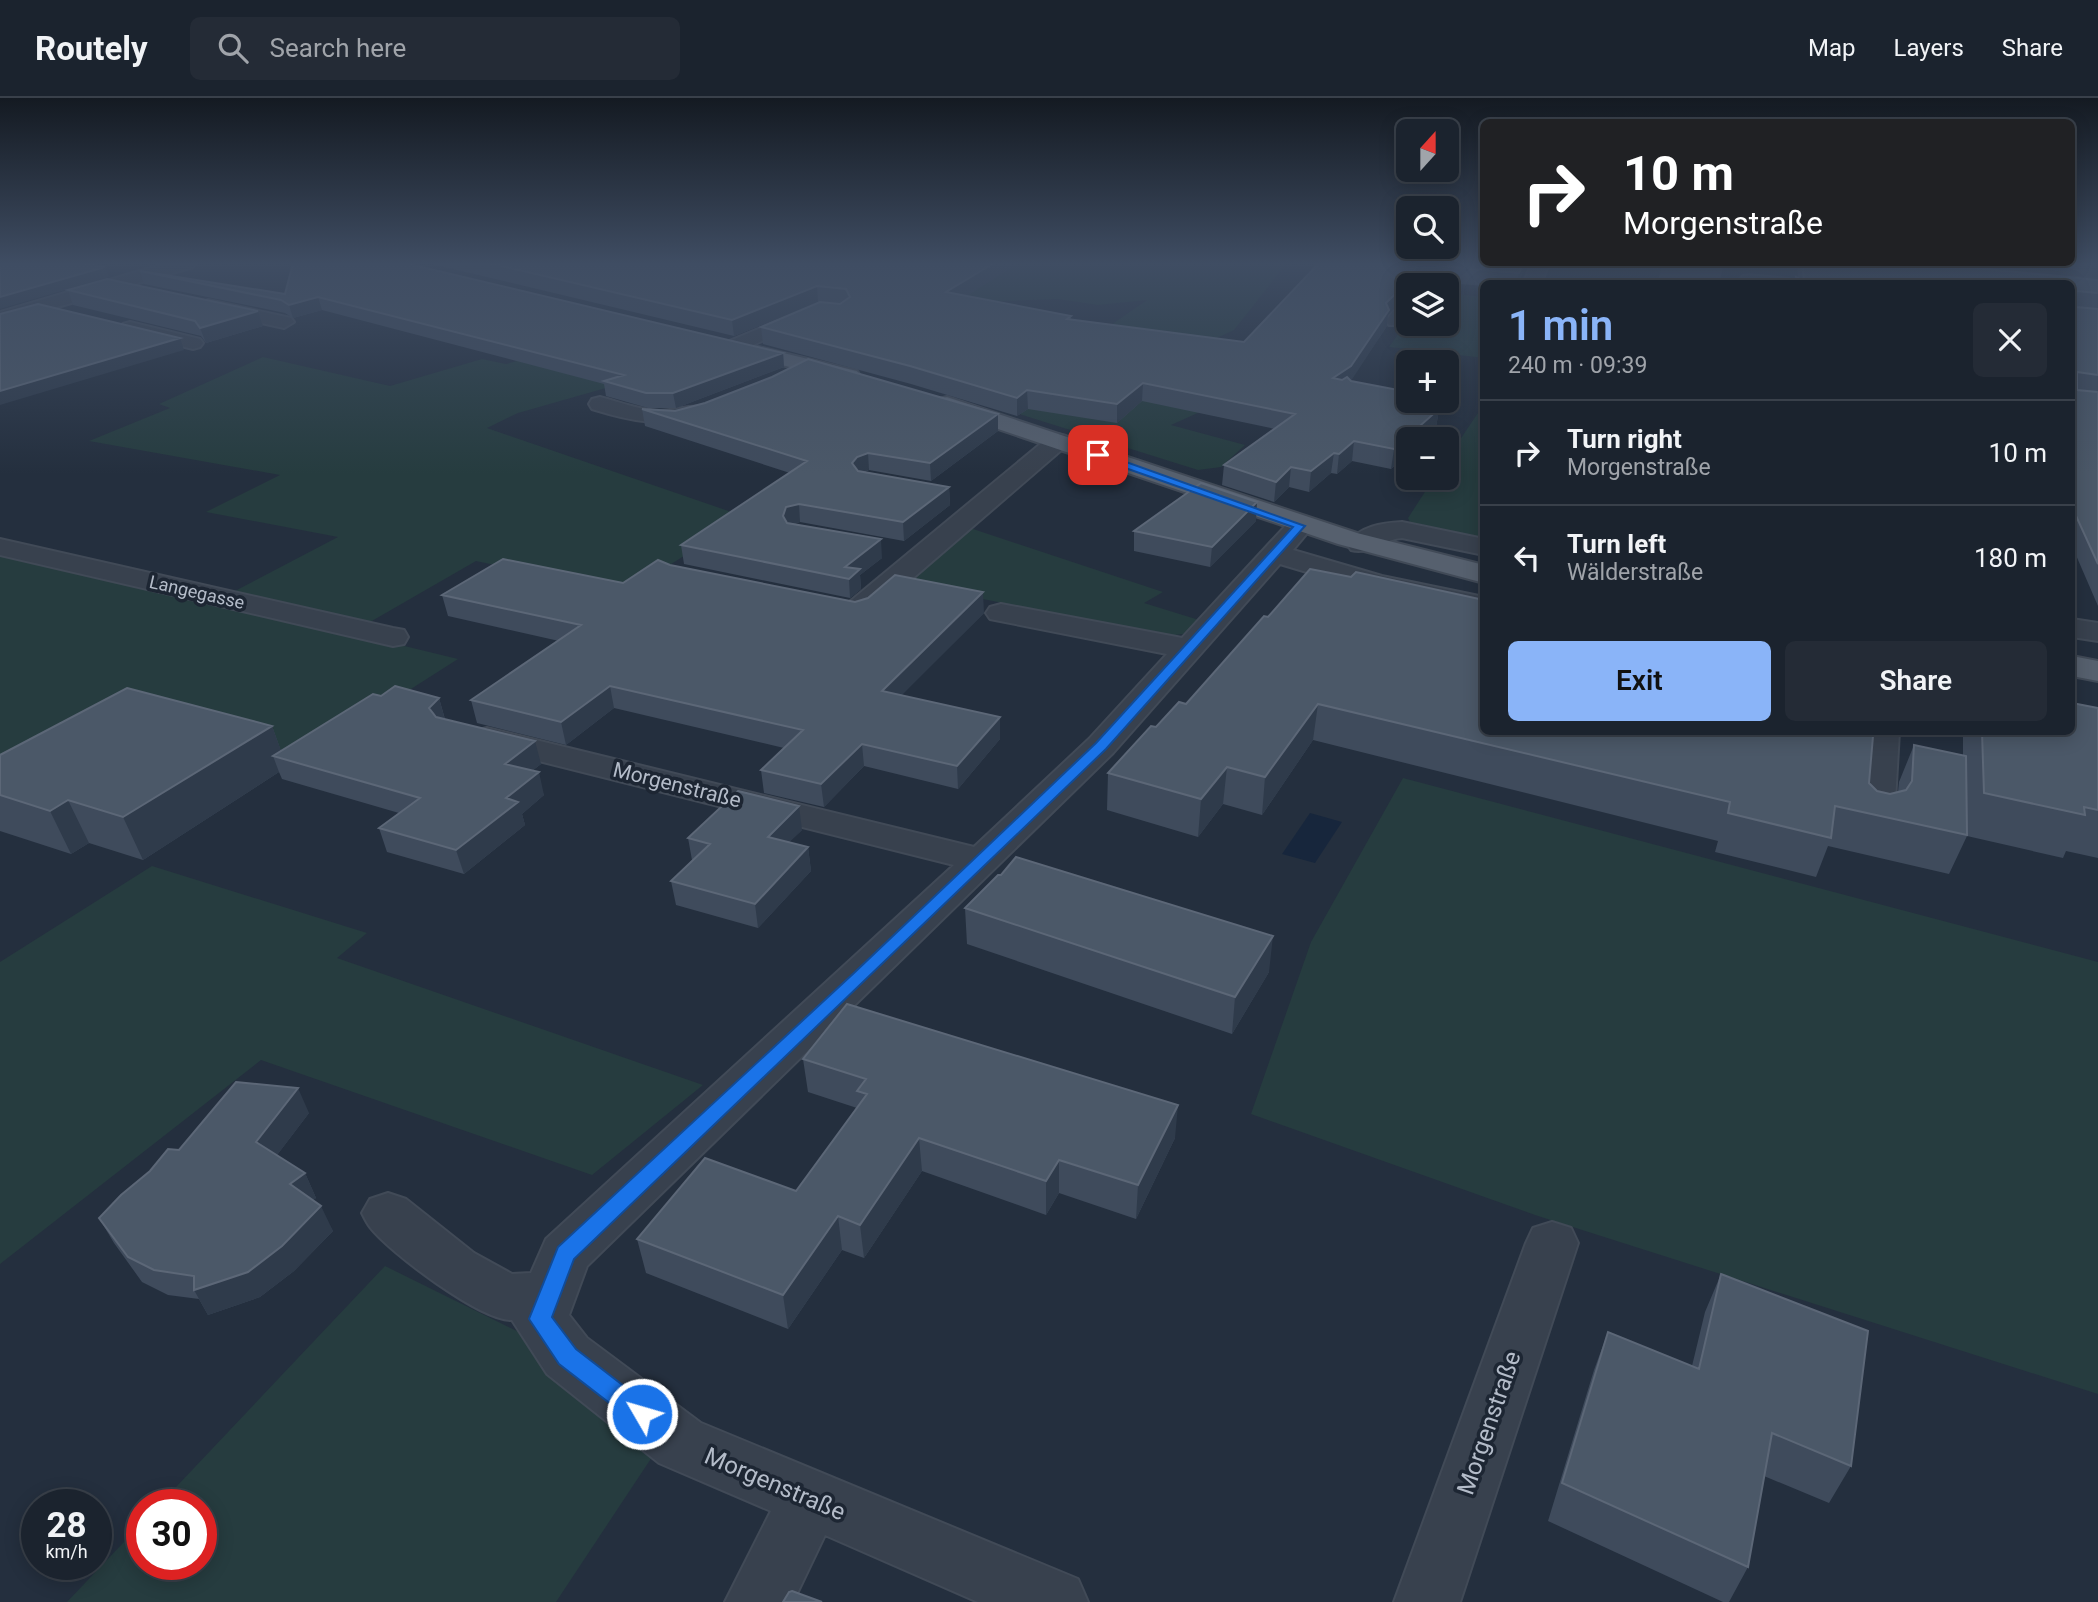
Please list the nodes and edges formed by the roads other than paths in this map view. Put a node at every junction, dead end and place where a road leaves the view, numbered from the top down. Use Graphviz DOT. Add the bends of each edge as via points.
graph roads {
  1 [pos="153,333"];
  2 [pos="754,333"];
  3 [pos="192,343"];
  4 [pos="723,344"];
  5 [pos="806,365"];
  6 [pos="783,380"];
  7 [pos="875,383"];
  8 [pos="922,397"];
  9 [pos="600,404"];
  10 [pos="719,404"];
  11 [pos="1058,441"];
  12 [pos="1287,540"];
  13 [pos="1361,544"];
  14 [pos="1480,546"];
  15 [pos="0,547"];
  16 [pos="895,550"];
  17 [pos="923,555"];
  18 [pos="1480,573"];
  19 [pos="1480,605"];
  20 [pos="831,606"];
  21 [pos="1001,613"];
  22 [pos="393,637"];
  23 [pos="1189,649"];
  24 [pos="2075,667"];
  25 [pos="2098,671"];
  26 [pos="455,730"];
  27 [pos="1871,735"];
  28 [pos="1875,819"];
  29 [pos="980,860"];
  30 [pos="388,1213"];
  31 [pos="1552,1243"];
  32 [pos="549,1295"];
  33 [pos="810,1500"];
  34 [pos="758,1602"];
  35 [pos="1055,1602"];
  36 [pos="1426,1602"];
  1 -- 3 [label="street"];
  2 -- 4 [label="street"];
  4 -- 5 [label="main road"];
  5 -- 6 [label="street"];
  5 -- 7 [label="main road"];
  8 -- 11 [label="main road"];
  9 -- 10 [label="street" via="661,419 679,418"];
  11 -- 12 [label="main road"];
  11 -- 17 [label="street" via="974,498"];
  12 -- 13 [label="main road"];
  12 -- 19 [label="street" via="1377,584"];
  12 -- 23 [label="street, Morgenstraße"];
  13 -- 14 [label="street" via="1382,531 1402,530"];
  13 -- 18 [label="main road"];
  15 -- 22 [label="street, Langegasse"];
  16 -- 17 [label="street"];
  17 -- 20 [label="street" via="857,611"];
  21 -- 23 [label="street"];
  23 -- 29 [label="street, Morgenstraße" via="1101,746"];
  24 -- 25 [label="main road"];
  26 -- 29 [label="street, Morgenstraße"];
  27 -- 28 [label="street"];
  29 -- 32 [label="street, Morgenstraße" via="565,1254"];
  30 -- 32 [label="street" via="456,1269 506,1297"];
  31 -- 36 [label="street, Morgenstraße"];
  32 -- 33 [label="street, Morgenstraße" via="540,1319 567,1356 680,1443"];
  33 -- 34 [label="street"];
  33 -- 35 [label="street, Morgenstraße"];
}
